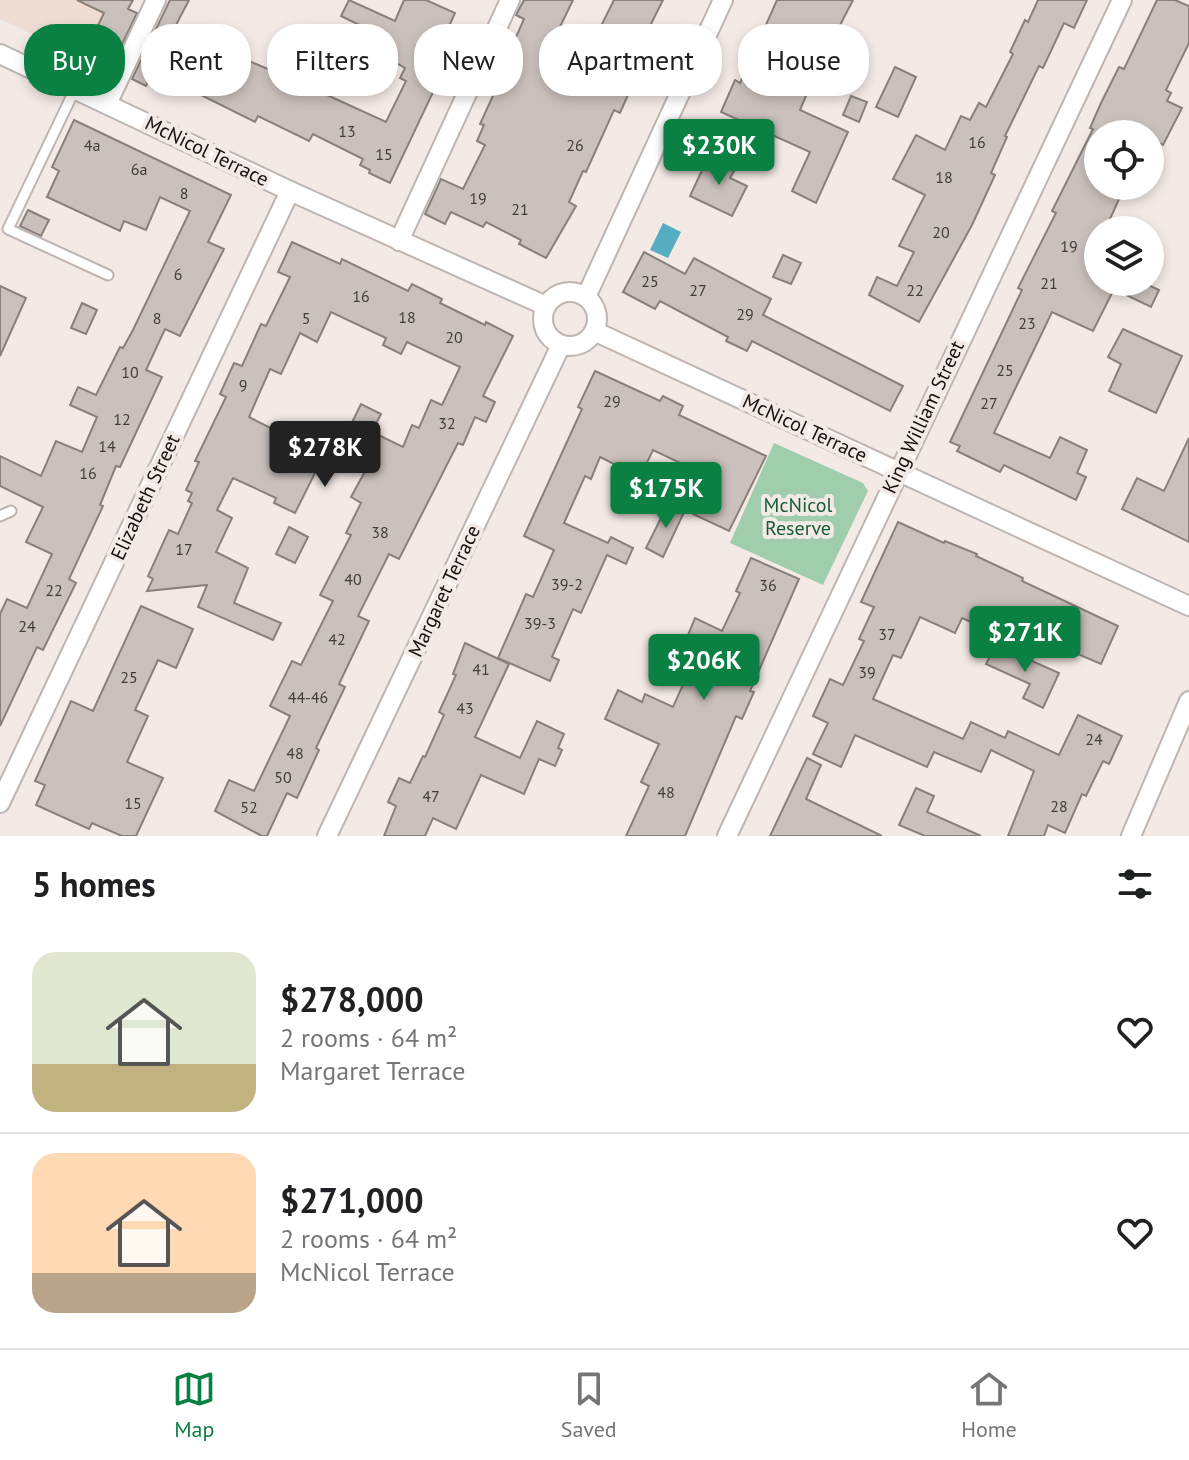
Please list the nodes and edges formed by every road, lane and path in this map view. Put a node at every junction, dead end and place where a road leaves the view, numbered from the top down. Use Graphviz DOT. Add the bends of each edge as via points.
graph roads {
  1 [pos="156,0"];
  2 [pos="510,0"];
  3 [pos="723,0"];
  4 [pos="1122,0"];
  5 [pos="0,54"];
  6 [pos="24,65"];
  7 [pos="72,96"];
  8 [pos="90,96"];
  9 [pos="107,104"];
  10 [pos="290,191"];
  11 [pos="399,241"];
  12 [pos="108,275"];
  13 [pos="586,297"];
  14 [pos="546,306"];
  15 [pos="594,331"];
  16 [pos="561,345"];
  17 [pos="897,471"];
  18 [pos="11,511"];
  19 [pos="0,516"];
  20 [pos="1189,606"];
  21 [pos="1189,701"];
  22 [pos="0,803"];
  23 [pos="327,836"];
  24 [pos="727,836"];
  25 [pos="1131,836"];
  1 -- 9 [label="street"];
  2 -- 11 [label="street"];
  3 -- 13 [label="street"];
  4 -- 17 [label="street, King William Street"];
  5 -- 6 [label="street, McNicol Terrace"];
  7 -- 12 [label="lane" via="8,229"];
  8 -- 9 [label="street, McNicol Terrace"];
  9 -- 10 [label="street, McNicol Terrace"];
  10 -- 11 [label="street, McNicol Terrace"];
  10 -- 22 [label="street, Elizabeth Street"];
  11 -- 14 [label="street, McNicol Terrace"];
  13 -- 14 [label="street" via="568,292"];
  13 -- 15 [label="street" via="597,317"];
  14 -- 16 [label="street" via="543,325"];
  15 -- 16 [label="street" via="580,345"];
  15 -- 17 [label="street, McNicol Terrace"];
  16 -- 23 [label="street, Margaret Terrace"];
  17 -- 20 [label="street, McNicol Terrace"];
  17 -- 24 [label="street, King William Street"];
  18 -- 19 [label="lane"];
  21 -- 25 [label="street"];
}
